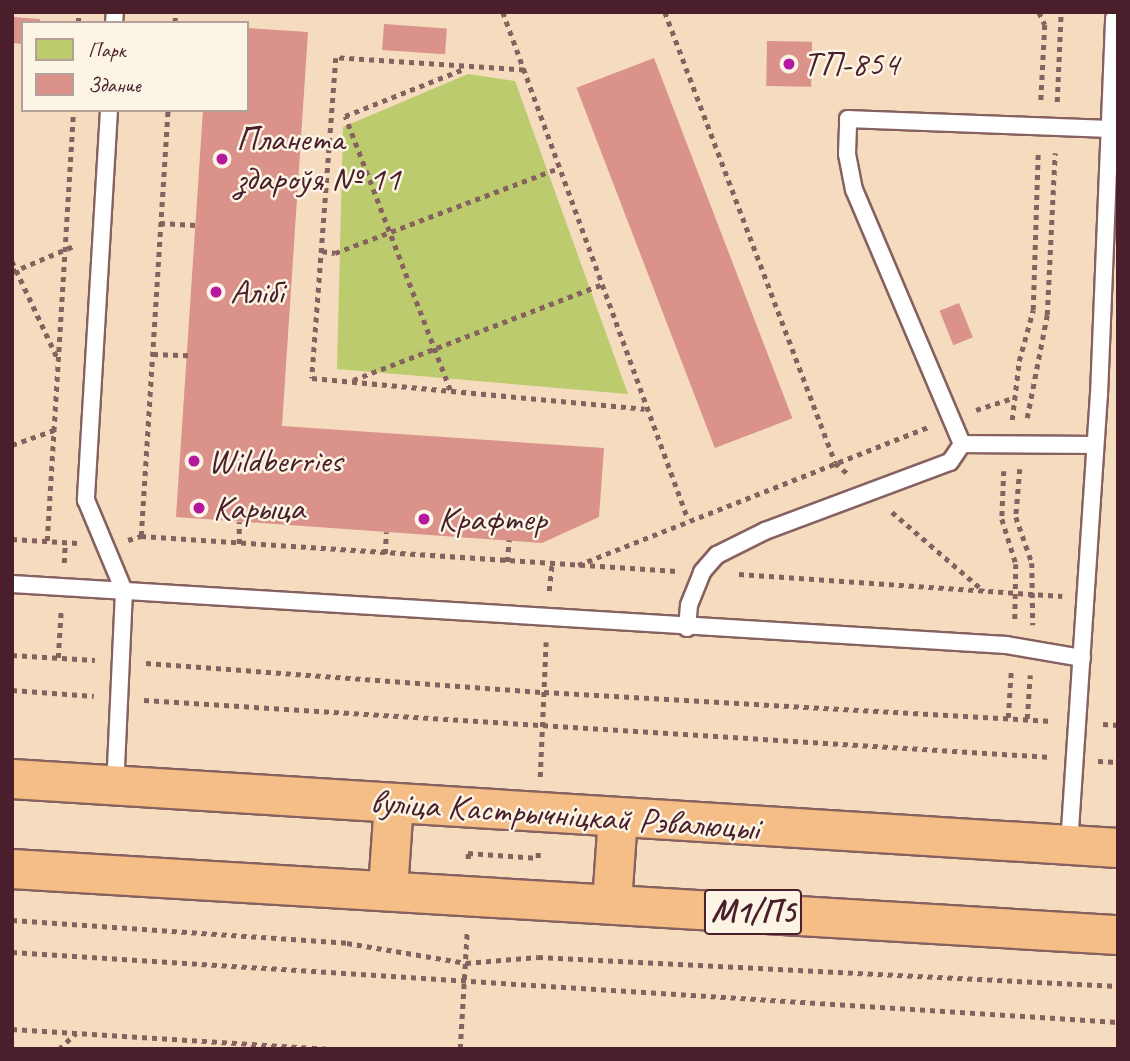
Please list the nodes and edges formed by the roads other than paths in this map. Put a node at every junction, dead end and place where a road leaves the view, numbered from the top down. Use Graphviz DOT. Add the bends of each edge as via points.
graph roads {
  1 [pos="1114,18"];
  2 [pos="109,112"];
  3 [pos="1109,129"];
  4 [pos="962,444"];
  5 [pos="1094,445"];
  6 [pos="12,584"];
  7 [pos="124,591"];
  8 [pos="687,628"];
  9 [pos="1082,658"];
  10 [pos="12,779"];
  11 [pos="115,786"];
  12 [pos="394,804"];
  13 [pos="618,818"];
  14 [pos="1069,845"];
  15 [pos="1118,848"];
  16 [pos="12,869"];
  17 [pos="388,889"];
  18 [pos="612,903"];
  19 [pos="1118,935"];
  1 -- 3 [label="lane"];
  2 -- 7 [label="lane" via="86,500"];
  3 -- 4 [label="lane" via="848,119 854,190"];
  3 -- 5 [label="lane"];
  4 -- 5 [label="lane"];
  4 -- 8 [label="lane" via="950,462 765,531 717,555 702,572 688,605"];
  5 -- 9 [label="lane"];
  6 -- 7 [label="lane"];
  7 -- 8 [label="lane"];
  7 -- 11 [label="lane"];
  8 -- 9 [label="lane" via="1013,646"];
  9 -- 14 [label="lane"];
  10 -- 11 [label="highway, вуліца Кастрычніцкай Рэвалюцыі"];
  11 -- 12 [label="highway, вуліца Кастрычніцкай Рэвалюцыі"];
  12 -- 13 [label="highway, вуліца Кастрычніцкай Рэвалюцыі"];
  12 -- 17 [label="highway"];
  13 -- 14 [label="highway, вуліца Кастрычніцкай Рэвалюцыі"];
  13 -- 18 [label="highway"];
  14 -- 15 [label="highway, вуліца Кастрычніцкай Рэвалюцыі"];
  16 -- 17 [label="highway, М1/П5"];
  17 -- 18 [label="highway, М1/П5"];
  18 -- 19 [label="highway, М1/П5"];
}
